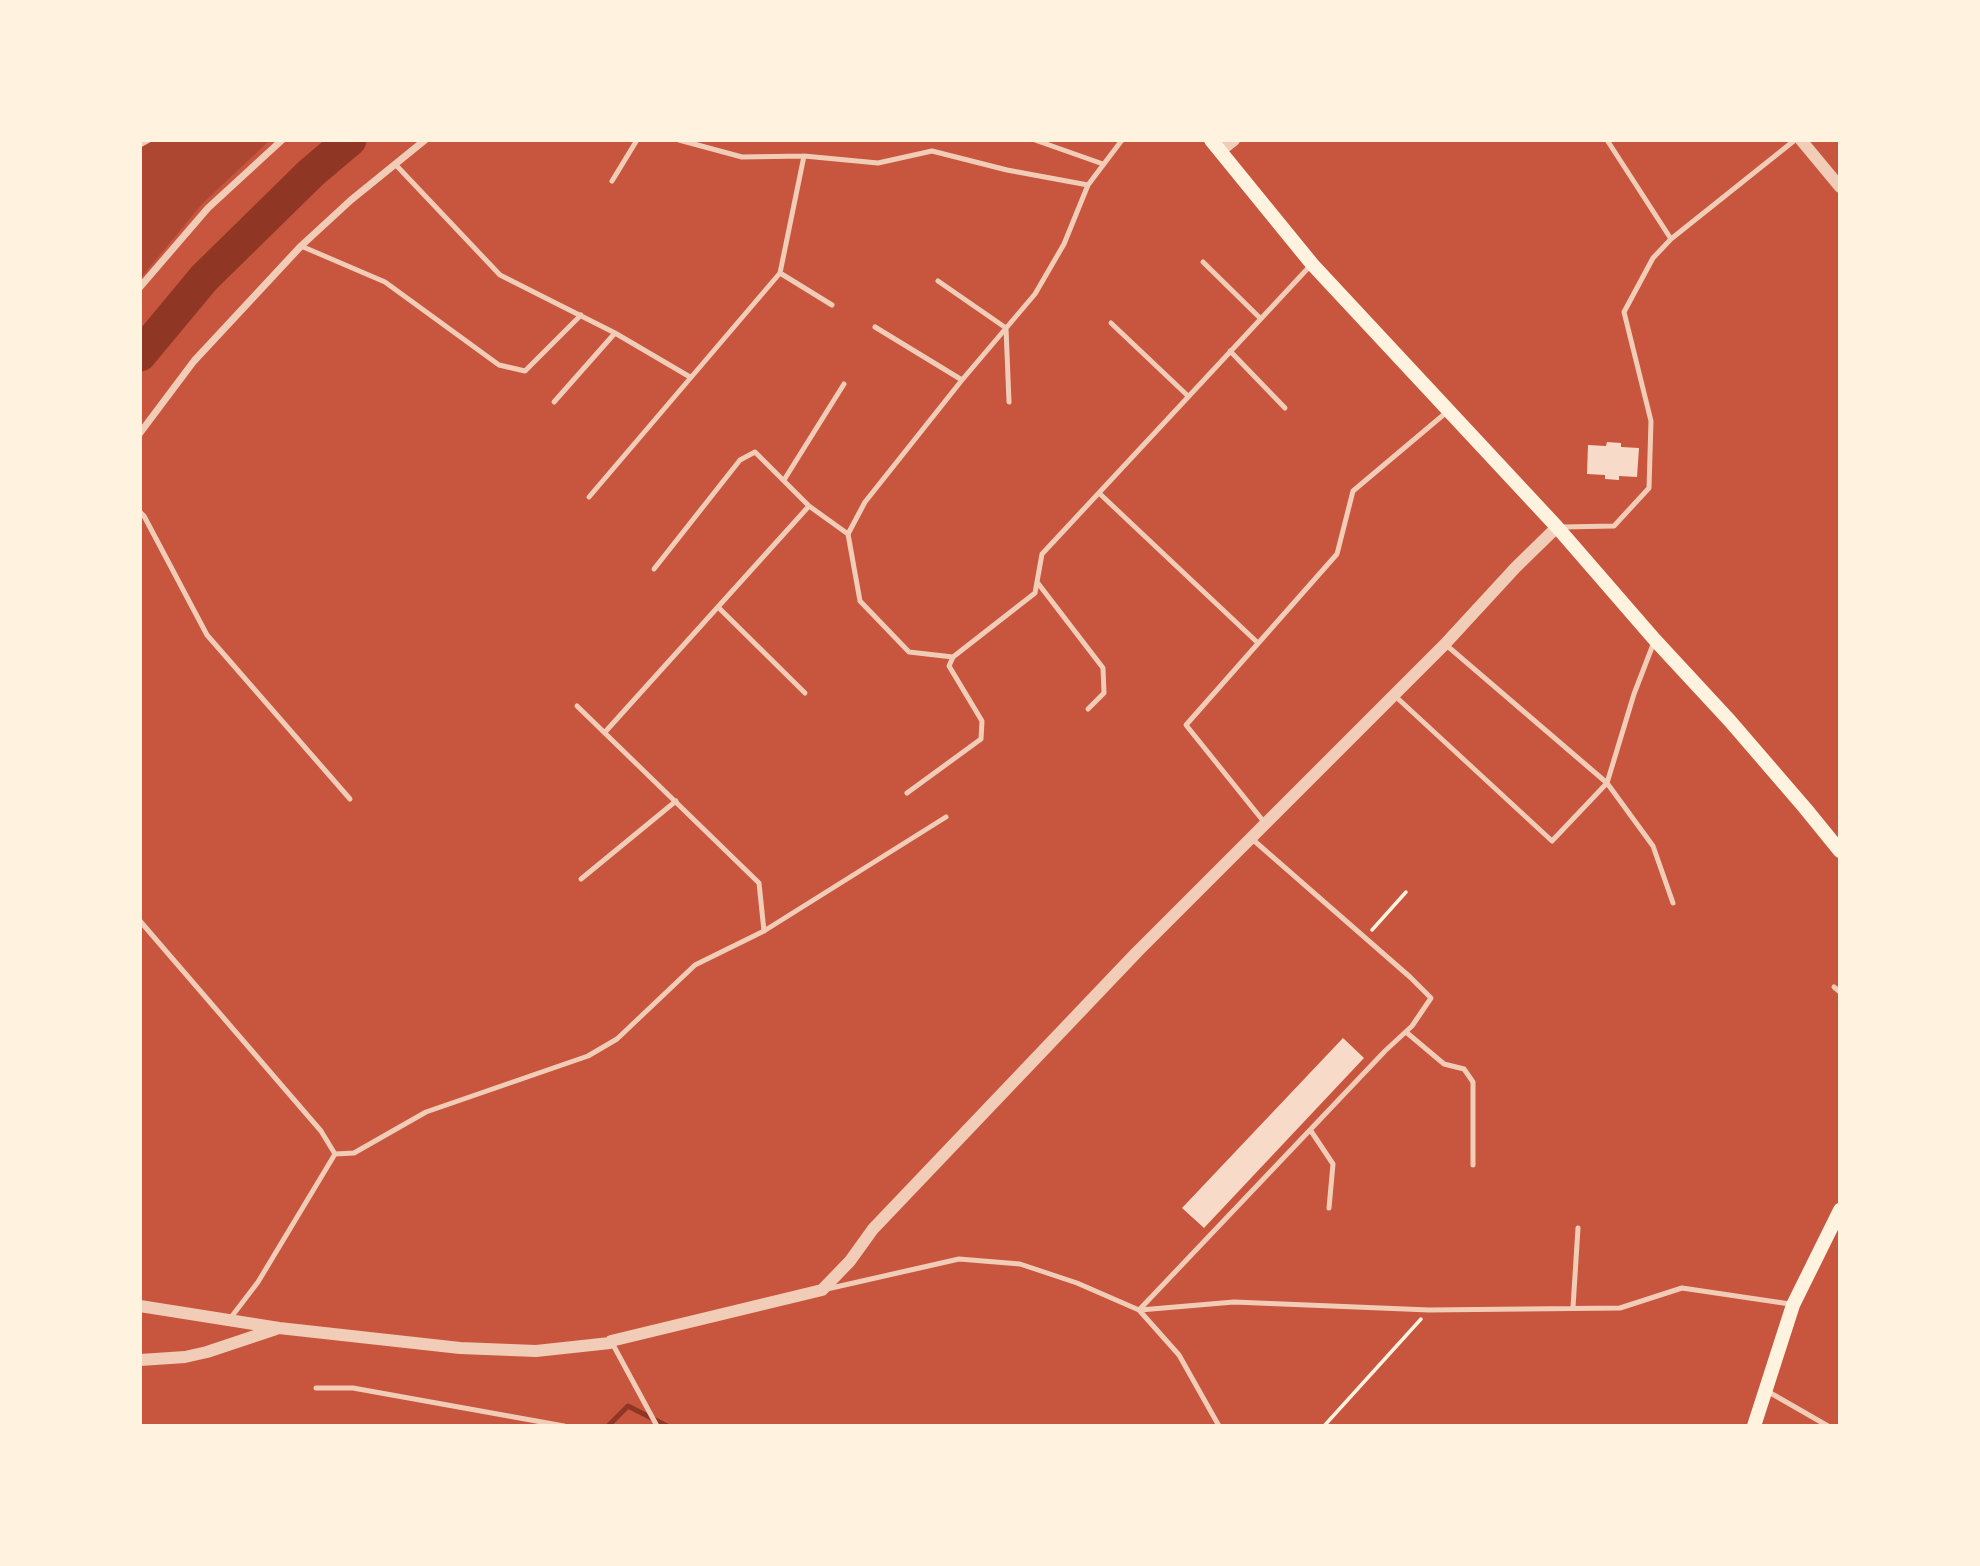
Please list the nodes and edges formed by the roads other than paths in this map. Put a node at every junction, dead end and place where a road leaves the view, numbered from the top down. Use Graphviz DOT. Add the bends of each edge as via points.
graph roads {
  1 [pos="149,140"];
  2 [pos="282,140"];
  3 [pos="425,140"];
  4 [pos="637,140"];
  5 [pos="679,140"];
  6 [pos="1035,140"];
  7 [pos="1122,140"];
  8 [pos="1234,140"];
  9 [pos="1607,140"];
  10 [pos="1794,140"];
  11 [pos="1801,140"];
  12 [pos="140,145"];
  13 [pos="1215,145"];
  14 [pos="804,156"];
  15 [pos="395,164"];
  16 [pos="1103,164"];
  17 [pos="612,181"];
  18 [pos="1088,185"];
  19 [pos="1840,187"];
  20 [pos="1671,239"];
  21 [pos="302,246"];
  22 [pos="1203,262"];
  23 [pos="1312,264"];
  24 [pos="780,273"];
  25 [pos="938,281"];
  26 [pos="140,287"];
  27 [pos="832,305"];
  28 [pos="581,315"];
  29 [pos="1260,318"];
  30 [pos="1111,323"];
  31 [pos="875,327"];
  32 [pos="1006,328"];
  33 [pos="615,333"];
  34 [pos="1230,351"];
  35 [pos="690,377"];
  36 [pos="962,380"];
  37 [pos="844,384"];
  38 [pos="1188,396"];
  39 [pos="554,402"];
  40 [pos="1009,402"];
  41 [pos="1285,408"];
  42 [pos="1448,411"];
  43 [pos="140,433"];
  44 [pos="784,480"];
  45 [pos="1099,493"];
  46 [pos="589,497"];
  47 [pos="809,506"];
  48 [pos="140,512"];
  49 [pos="1557,527"];
  50 [pos="848,534"];
  51 [pos="654,569"];
  52 [pos="1037,582"];
  53 [pos="718,607"];
  54 [pos="1655,640"];
  55 [pos="1258,643"];
  56 [pos="1445,644"];
  57 [pos="953,657"];
  58 [pos="805,692"];
  59 [pos="1394,695"];
  60 [pos="577,706"];
  61 [pos="1088,709"];
  62 [pos="606,731"];
  63 [pos="1606,783"];
  64 [pos="907,793"];
  65 [pos="350,799"];
  66 [pos="676,801"];
  67 [pos="946,817"];
  68 [pos="1266,824"];
  69 [pos="1251,838"];
  70 [pos="1840,851"];
  71 [pos="581,879"];
  72 [pos="1673,903"];
  73 [pos="140,921"];
  74 [pos="764,932"];
  75 [pos="1834,987"];
  76 [pos="1840,992"];
  77 [pos="1406,1032"];
  78 [pos="1311,1131"];
  79 [pos="335,1154"];
  80 [pos="1473,1165"];
  81 [pos="1329,1208"];
  82 [pos="1840,1210"];
  83 [pos="1578,1228"];
  84 [pos="822,1290"];
  85 [pos="1793,1305"];
  86 [pos="140,1306"];
  87 [pos="1573,1307"];
  88 [pos="1139,1310"];
  89 [pos="229,1320"];
  90 [pos="279,1328"];
  91 [pos="611,1341"];
  92 [pos="140,1360"];
  93 [pos="316,1388"];
  94 [pos="1766,1391"];
  95 [pos="564,1426"];
  96 [pos="657,1426"];
  97 [pos="1219,1426"];
  98 [pos="1754,1426"];
  99 [pos="1828,1426"];
  1 -- 12 [label="lane"];
  2 -- 26 [label="street" via="208,208"];
  3 -- 15 [label="street"];
  4 -- 17 [label="lane"];
  5 -- 14 [label="lane" via="742,157"];
  6 -- 16 [label="lane"];
  7 -- 16 [label="lane"];
  8 -- 13 [label="street"];
  9 -- 20 [label="lane"];
  10 -- 20 [label="lane"];
  11 -- 19 [label="street"];
  13 -- 23 [label="main road"];
  14 -- 18 [label="lane" via="878,163 932,151"];
  14 -- 24 [label="lane"];
  15 -- 21 [label="street"];
  15 -- 28 [label="lane" via="500,275"];
  16 -- 18 [label="lane"];
  18 -- 32 [label="lane" via="1064,244 1035,294"];
  20 -- 49 [label="lane" via="1653,258 1624,312 1651,421 1648,488 1614,526"];
  21 -- 28 [label="lane" via="385,282 499,365 525,371"];
  21 -- 43 [label="street" via="194,361"];
  22 -- 29 [label="lane"];
  23 -- 29 [label="lane"];
  23 -- 42 [label="main road"];
  24 -- 27 [label="lane"];
  24 -- 35 [label="lane"];
  25 -- 32 [label="lane"];
  28 -- 33 [label="lane"];
  29 -- 34 [label="lane"];
  30 -- 38 [label="lane"];
  31 -- 36 [label="lane"];
  32 -- 36 [label="lane"];
  32 -- 40 [label="lane"];
  33 -- 35 [label="lane"];
  33 -- 39 [label="lane"];
  34 -- 38 [label="lane"];
  34 -- 41 [label="lane"];
  35 -- 46 [label="lane"];
  36 -- 50 [label="lane" via="865,502"];
  37 -- 44 [label="lane"];
  38 -- 45 [label="lane"];
  42 -- 49 [label="main road"];
  42 -- 55 [label="lane" via="1353,491 1337,554"];
  44 -- 47 [label="lane"];
  44 -- 51 [label="lane" via="755,452 740,460"];
  45 -- 52 [label="lane" via="1042,554"];
  45 -- 55 [label="lane"];
  47 -- 50 [label="lane"];
  47 -- 53 [label="lane"];
  48 -- 65 [label="lane" via="206,635"];
  49 -- 54 [label="main road"];
  49 -- 56 [label="street"];
  50 -- 57 [label="lane" via="860,601 909,652"];
  52 -- 57 [label="lane" via="1035,593"];
  52 -- 61 [label="lane" via="1103,668 1104,693"];
  53 -- 58 [label="lane"];
  53 -- 62 [label="lane"];
  54 -- 63 [label="lane"];
  54 -- 70 [label="main road"];
  55 -- 68 [label="lane" via="1186,725"];
  56 -- 59 [label="street"];
  56 -- 63 [label="lane"];
  57 -- 64 [label="lane" via="948,666 982,722 981,739"];
  59 -- 63 [label="lane" via="1552,842"];
  59 -- 68 [label="street"];
  60 -- 62 [label="lane"];
  62 -- 66 [label="lane"];
  63 -- 72 [label="lane" via="1653,846"];
  66 -- 71 [label="lane"];
  66 -- 74 [label="lane" via="760,883"];
  67 -- 74 [label="lane"];
  68 -- 69 [label="street"];
  69 -- 77 [label="lane" via="1431,998"];
  69 -- 84 [label="street" via="873,1229"];
  73 -- 79 [label="lane" via="321,1131"];
  74 -- 79 [label="lane" via="695,965 617,1040 588,1056 426,1112 354,1153"];
  75 -- 76 [label="lane"];
  77 -- 78 [label="lane"];
  77 -- 80 [label="lane" via="1444,1064 1464,1069 1474,1082"];
  78 -- 81 [label="lane" via="1333,1164"];
  78 -- 88 [label="lane"];
  79 -- 89 [label="lane" via="258,1282"];
  82 -- 85 [label="main road"];
  83 -- 87 [label="lane"];
  84 -- 88 [label="lane" via="959,1259 1020,1264"];
  84 -- 91 [label="street"];
  85 -- 87 [label="lane" via="1682,1288 1620,1307"];
  85 -- 94 [label="main road"];
  86 -- 89 [label="street"];
  87 -- 88 [label="lane" via="1430,1310 1234,1302"];
  88 -- 97 [label="lane" via="1179,1355"];
  89 -- 90 [label="street"];
  90 -- 91 [label="street" via="536,1351"];
  90 -- 92 [label="street" via="207,1352"];
  91 -- 96 [label="lane"];
  93 -- 95 [label="lane" via="353,1388"];
  94 -- 98 [label="main road"];
  94 -- 99 [label="lane"];
}
